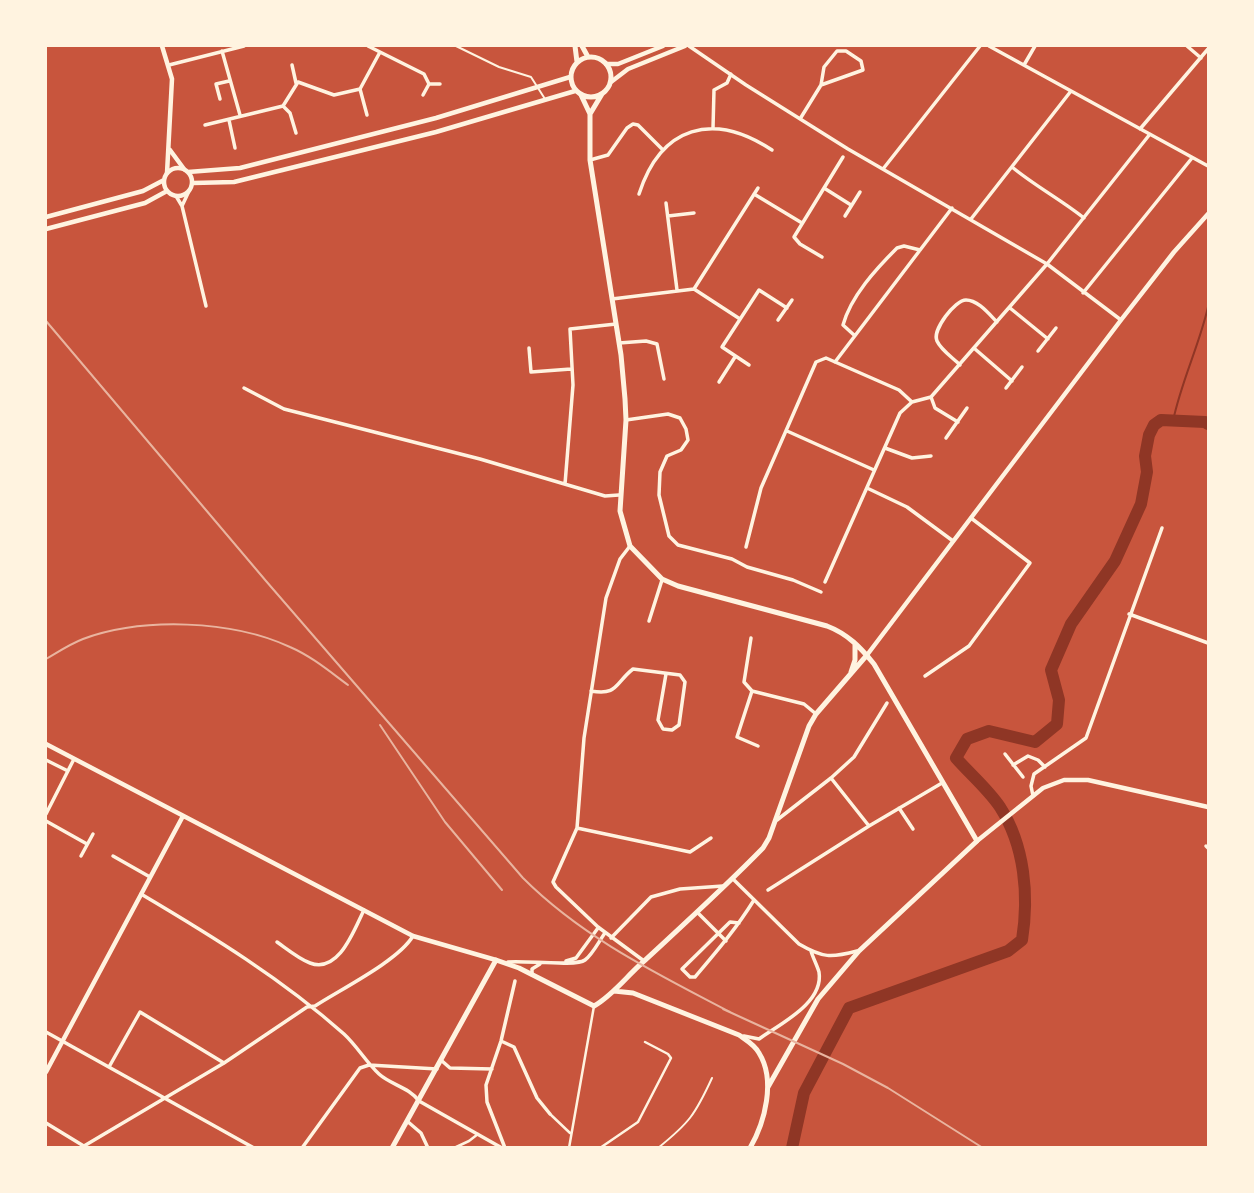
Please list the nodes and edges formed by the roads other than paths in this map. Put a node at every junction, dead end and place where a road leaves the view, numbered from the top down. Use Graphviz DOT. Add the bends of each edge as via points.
graph roads {
  1 [pos="162,46"];
  2 [pos="244,46"];
  3 [pos="368,46"];
  4 [pos="456,46"];
  5 [pos="575,46"];
  6 [pos="582,46"];
  7 [pos="663,46"];
  8 [pos="687,46"];
  9 [pos="981,46"];
  10 [pos="989,46"];
  11 [pos="1035,46"];
  12 [pos="1187,46"];
  13 [pos="1209,49"];
  14 [pos="222,51"];
  15 [pos="380,52"];
  16 [pos="588,57"];
  17 [pos="1201,58"];
  18 [pos="577,62"];
  19 [pos="606,64"];
  20 [pos="169,65"];
  21 [pos="292,65"];
  22 [pos="1024,65"];
  23 [pos="731,74"];
  24 [pos="570,78"];
  25 [pos="230,81"];
  26 [pos="611,82"];
  27 [pos="296,83"];
  28 [pos="440,84"];
  29 [pos="429,85"];
  30 [pos="821,85"];
  31 [pos="538,87"];
  32 [pos="360,89"];
  33 [pos="1071,91"];
  34 [pos="578,93"];
  35 [pos="602,94"];
  36 [pos="423,95"];
  37 [pos="220,99"];
  38 [pos="546,100"];
  39 [pos="282,106"];
  40 [pos="590,114"];
  41 [pos="240,115"];
  42 [pos="367,115"];
  43 [pos="800,118"];
  44 [pos="229,120"];
  45 [pos="205,125"];
  46 [pos="713,128"];
  47 [pos="1140,129"];
  48 [pos="296,133"];
  49 [pos="1150,134"];
  50 [pos="235,148"];
  51 [pos="170,149"];
  52 [pos="772,149"];
  53 [pos="663,150"];
  54 [pos="303,152"];
  55 [pos="843,157"];
  56 [pos="1192,158"];
  57 [pos="590,160"];
  58 [pos="307,164"];
  59 [pos="1209,166"];
  60 [pos="1012,167"];
  61 [pos="883,169"];
  62 [pos="186,170"];
  63 [pos="167,173"];
  64 [pos="164,180"];
  65 [pos="192,183"];
  66 [pos="758,188"];
  67 [pos="824,188"];
  68 [pos="167,191"];
  69 [pos="189,191"];
  70 [pos="860,192"];
  71 [pos="639,194"];
  72 [pos="754,194"];
  73 [pos="176,196"];
  74 [pos="666,203"];
  75 [pos="851,205"];
  76 [pos="182,206"];
  77 [pos="953,208"];
  78 [pos="694,213"];
  79 [pos="1209,214"];
  80 [pos="668,216"];
  81 [pos="845,216"];
  82 [pos="46,217"];
  83 [pos="1084,218"];
  84 [pos="971,219"];
  85 [pos="802,223"];
  86 [pos="46,229"];
  87 [pos="920,250"];
  88 [pos="822,257"];
  89 [pos="1047,264"];
  90 [pos="694,289"];
  91 [pos="677,290"];
  92 [pos="1083,293"];
  93 [pos="612,299"];
  94 [pos="792,300"];
  95 [pos="206,306"];
  96 [pos="787,308"];
  97 [pos="1010,308"];
  98 [pos="740,319"];
  99 [pos="778,320"];
  100 [pos="1121,320"];
  101 [pos="997,322"];
  102 [pos="616,324"];
  103 [pos="1056,328"];
  104 [pos="854,335"];
  105 [pos="1048,339"];
  106 [pos="619,343"];
  107 [pos="529,348"];
  108 [pos="975,349"];
  109 [pos="1038,351"];
  110 [pos="736,357"];
  111 [pos="835,362"];
  112 [pos="749,365"];
  113 [pos="960,365"];
  114 [pos="1022,367"];
  115 [pos="572,369"];
  116 [pos="664,379"];
  117 [pos="1012,381"];
  118 [pos="719,382"];
  119 [pos="244,388"];
  120 [pos="1006,388"];
  121 [pos="931,397"];
  122 [pos="912,402"];
  123 [pos="967,408"];
  124 [pos="626,419"];
  125 [pos="958,422"];
  126 [pos="787,431"];
  127 [pos="946,438"];
  128 [pos="885,448"];
  129 [pos="931,456"];
  130 [pos="874,470"];
  131 [pos="565,485"];
  132 [pos="867,488"];
  133 [pos="619,495"];
  134 [pos="971,518"];
  135 [pos="1162,528"];
  136 [pos="953,541"];
  137 [pos="630,546"];
  138 [pos="746,547"];
  139 [pos="662,579"];
  140 [pos="825,582"];
  141 [pos="821,592"];
  142 [pos="1129,614"];
  143 [pos="649,621"];
  144 [pos="751,638"];
  145 [pos="854,642"];
  146 [pos="1209,643"];
  147 [pos="867,655"];
  148 [pos="666,674"];
  149 [pos="850,675"];
  150 [pos="925,676"];
  151 [pos="591,691"];
  152 [pos="752,691"];
  153 [pos="887,703"];
  154 [pos="816,714"];
  155 [pos="46,744"];
  156 [pos="758,746"];
  157 [pos="1005,754"];
  158 [pos="74,759"];
  159 [pos="46,760"];
  160 [pos="1013,765"];
  161 [pos="1045,767"];
  162 [pos="68,771"];
  163 [pos="1023,777"];
  164 [pos="831,778"];
  165 [pos="943,783"];
  166 [pos="1033,796"];
  167 [pos="1209,807"];
  168 [pos="899,808"];
  169 [pos="46,814"];
  170 [pos="183,816"];
  171 [pos="46,821"];
  172 [pos="775,821"];
  173 [pos="869,826"];
  174 [pos="578,828"];
  175 [pos="913,828"];
  176 [pos="93,834"];
  177 [pos="711,838"];
  178 [pos="977,841"];
  179 [pos="87,844"];
  180 [pos="81,856"];
  181 [pos="113,856"];
  182 [pos="150,877"];
  183 [pos="733,879"];
  184 [pos="726,886"];
  185 [pos="768,890"];
  186 [pos="141,894"];
  187 [pos="754,900"];
  188 [pos="364,910"];
  189 [pos="698,913"];
  190 [pos="739,923"];
  191 [pos="598,928"];
  192 [pos="605,933"];
  193 [pos="718,933"];
  194 [pos="413,936"];
  195 [pos="611,938"];
  196 [pos="726,941"];
  197 [pos="277,942"];
  198 [pos="859,950"];
  199 [pos="811,951"];
  200 [pos="496,960"];
  201 [pos="644,961"];
  202 [pos="506,962"];
  203 [pos="564,962"];
  204 [pos="542,963"];
  205 [pos="532,975"];
  206 [pos="514,981"];
  207 [pos="614,990"];
  208 [pos="594,1006"];
  209 [pos="311,1007"];
  210 [pos="46,1032"];
  211 [pos="739,1035"];
  212 [pos="62,1041"];
  213 [pos="501,1041"];
  214 [pos="645,1042"];
  215 [pos="441,1061"];
  216 [pos="225,1063"];
  217 [pos="369,1065"];
  218 [pos="110,1067"];
  219 [pos="437,1069"];
  220 [pos="492,1069"];
  221 [pos="46,1072"];
  222 [pos="712,1078"];
  223 [pos="768,1087"];
  224 [pos="165,1098"];
  225 [pos="419,1101"];
  226 [pos="550,1114"];
  227 [pos="407,1121"];
  228 [pos="46,1123"];
  229 [pos="570,1133"];
  230 [pos="478,1134"];
  231 [pos="85,1147"];
  232 [pos="254,1147"];
  233 [pos="302,1147"];
  234 [pos="392,1147"];
  235 [pos="428,1147"];
  236 [pos="454,1147"];
  237 [pos="504,1147"];
  238 [pos="569,1147"];
  239 [pos="600,1147"];
  240 [pos="658,1147"];
  241 [pos="750,1147"];
  1 -- 20 [label="main road"];
  2 -- 14 [label="street"];
  3 -- 15 [label="street"];
  4 -- 31 [label="lane" via="531,77"];
  5 -- 18 [label="main road"];
  6 -- 16 [label="main road"];
  7 -- 19 [label="main road" via="618,64"];
  8 -- 23 [label="street"];
  8 -- 26 [label="main road" via="628,69"];
  9 -- 61 [label="street"];
  10 -- 22 [label="street"];
  11 -- 22 [label="street"];
  12 -- 17 [label="street"];
  13 -- 17 [label="street"];
  14 -- 20 [label="street"];
  14 -- 25 [label="street"];
  15 -- 29 [label="street" via="424,74"];
  15 -- 32 [label="street"];
  16 -- 18 [label="main road"];
  16 -- 19 [label="main road"];
  17 -- 47 [label="street"];
  18 -- 24 [label="main road"];
  19 -- 26 [label="main road"];
  20 -- 51 [label="main road"];
  21 -- 27 [label="street"];
  22 -- 33 [label="street"];
  23 -- 43 [label="street"];
  23 -- 46 [label="street" via="727,83 714,90"];
  24 -- 31 [label="main road"];
  24 -- 34 [label="main road"];
  25 -- 37 [label="street" via="216,85"];
  25 -- 41 [label="street"];
  26 -- 35 [label="main road"];
  27 -- 32 [label="street" via="334,95"];
  27 -- 39 [label="street"];
  28 -- 29 [label="street"];
  29 -- 36 [label="street"];
  30 -- 30 [label="street" via="824,67 837,51 861,61 863,70"];
  30 -- 43 [label="street"];
  31 -- 38 [label="lane"];
  31 -- 54 [label="main road"];
  32 -- 42 [label="street"];
  33 -- 47 [label="street"];
  33 -- 60 [label="street"];
  34 -- 35 [label="main road" via="588,98"];
  34 -- 38 [label="main road"];
  34 -- 40 [label="main road"];
  35 -- 40 [label="main road"];
  38 -- 58 [label="main road"];
  39 -- 41 [label="street"];
  39 -- 48 [label="street" via="290,113"];
  40 -- 57 [label="main road"];
  41 -- 44 [label="street"];
  43 -- 61 [label="street"];
  44 -- 45 [label="street"];
  44 -- 50 [label="street"];
  46 -- 52 [label="street" via="745,135"];
  46 -- 53 [label="street" via="683,136"];
  47 -- 49 [label="street"];
  49 -- 56 [label="street"];
  49 -- 83 [label="street"];
  51 -- 62 [label="main road"];
  51 -- 63 [label="main road"];
  53 -- 57 [label="street" via="633,124 608,155"];
  53 -- 71 [label="street" via="649,168"];
  54 -- 58 [label="main road"];
  54 -- 62 [label="main road" via="240,168"];
  55 -- 67 [label="street"];
  56 -- 59 [label="street"];
  56 -- 92 [label="street"];
  57 -- 93 [label="main road"];
  58 -- 65 [label="main road" via="234,182"];
  60 -- 83 [label="street"];
  60 -- 84 [label="street"];
  61 -- 77 [label="street"];
  62 -- 63 [label="main road" via="175,168"];
  62 -- 65 [label="main road"];
  63 -- 64 [label="main road"];
  64 -- 68 [label="main road"];
  64 -- 82 [label="main road" via="143,191"];
  65 -- 69 [label="main road"];
  66 -- 72 [label="street"];
  67 -- 75 [label="street"];
  67 -- 85 [label="street"];
  68 -- 73 [label="main road"];
  68 -- 86 [label="main road" via="145,203"];
  69 -- 73 [label="main road"];
  69 -- 76 [label="street"];
  70 -- 75 [label="street"];
  72 -- 85 [label="street"];
  72 -- 90 [label="street"];
  73 -- 76 [label="street"];
  74 -- 80 [label="street"];
  75 -- 81 [label="street"];
  76 -- 95 [label="street"];
  77 -- 84 [label="street"];
  77 -- 87 [label="street"];
  78 -- 80 [label="street"];
  79 -- 100 [label="main road"];
  80 -- 91 [label="street"];
  83 -- 89 [label="street"];
  84 -- 89 [label="street"];
  85 -- 88 [label="street" via="794,237"];
  87 -- 104 [label="street"];
  87 -- 104 [label="street" via="897,248 857,297 843,325"];
  89 -- 92 [label="street"];
  89 -- 97 [label="street"];
  90 -- 91 [label="street"];
  90 -- 98 [label="street"];
  91 -- 93 [label="street"];
  92 -- 100 [label="street"];
  93 -- 102 [label="main road"];
  94 -- 96 [label="street"];
  96 -- 98 [label="street" via="759,290"];
  96 -- 99 [label="street"];
  97 -- 101 [label="street"];
  97 -- 105 [label="street"];
  98 -- 110 [label="street" via="722,347"];
  100 -- 134 [label="main road"];
  101 -- 108 [label="street"];
  101 -- 113 [label="street" via="975,302 958,302 935,336"];
  102 -- 106 [label="main road"];
  102 -- 115 [label="street" via="570,329"];
  103 -- 105 [label="street"];
  104 -- 111 [label="street"];
  105 -- 109 [label="street"];
  106 -- 116 [label="street" via="657,344"];
  106 -- 124 [label="main road"];
  107 -- 115 [label="street" via="531,372"];
  108 -- 113 [label="street"];
  108 -- 117 [label="street"];
  110 -- 112 [label="street"];
  110 -- 118 [label="street"];
  111 -- 122 [label="street" via="899,390"];
  111 -- 126 [label="street" via="826,358 816,362"];
  113 -- 121 [label="street"];
  114 -- 117 [label="street"];
  115 -- 131 [label="street"];
  117 -- 120 [label="street"];
  119 -- 131 [label="street" via="284,409 480,458"];
  121 -- 122 [label="street"];
  121 -- 125 [label="street" via="935,408"];
  122 -- 128 [label="street" via="900,413"];
  123 -- 125 [label="street"];
  124 -- 133 [label="main road"];
  124 -- 141 [label="street" via="668,414 680,418 686,429 688,440 681,450 667,456 660,472 665,520 669,536 678,545 732,559"];
  125 -- 127 [label="street"];
  126 -- 130 [label="street"];
  126 -- 138 [label="street" via="761,488"];
  128 -- 129 [label="street" via="912,458"];
  128 -- 130 [label="street"];
  130 -- 132 [label="street"];
  131 -- 133 [label="street" via="605,496"];
  132 -- 136 [label="street" via="907,507"];
  132 -- 140 [label="street"];
  133 -- 137 [label="main road"];
  134 -- 136 [label="main road"];
  134 -- 150 [label="street" via="1030,563 969,646"];
  135 -- 142 [label="street"];
  136 -- 147 [label="main road"];
  137 -- 139 [label="main road"];
  137 -- 151 [label="street" via="620,559 606,598"];
  139 -- 143 [label="street"];
  139 -- 145 [label="main road" via="827,626"];
  142 -- 146 [label="street"];
  142 -- 161 [label="street" via="1086,738"];
  144 -- 152 [label="street" via="744,682"];
  145 -- 147 [label="main road"];
  145 -- 149 [label="main road"];
  147 -- 149 [label="main road"];
  147 -- 165 [label="main road"];
  148 -- 148 [label="street" via="658,720 663,729 672,730 679,725 685,682 680,674"];
  148 -- 151 [label="street" via="633,669 612,691"];
  149 -- 154 [label="main road"];
  151 -- 174 [label="street"];
  152 -- 154 [label="street" via="804,704"];
  152 -- 156 [label="street" via="737,737"];
  153 -- 164 [label="street" via="854,757"];
  154 -- 172 [label="main road"];
  155 -- 158 [label="main road"];
  157 -- 160 [label="street"];
  158 -- 162 [label="street"];
  158 -- 170 [label="main road"];
  159 -- 162 [label="street"];
  160 -- 161 [label="street" via="1028,757"];
  160 -- 163 [label="street"];
  161 -- 166 [label="street" via="1034,775"];
  162 -- 169 [label="street"];
  164 -- 172 [label="street"];
  164 -- 173 [label="street"];
  165 -- 168 [label="street"];
  165 -- 178 [label="main road"];
  166 -- 167 [label="main road" via="1064,780 1088,780"];
  166 -- 178 [label="main road"];
  168 -- 173 [label="street"];
  168 -- 175 [label="street"];
  170 -- 182 [label="main road"];
  170 -- 188 [label="main road"];
  171 -- 179 [label="street"];
  172 -- 183 [label="main road" via="763,848"];
  173 -- 185 [label="street"];
  174 -- 177 [label="street" via="690,852"];
  174 -- 191 [label="street" via="554,881"];
  176 -- 179 [label="street"];
  178 -- 198 [label="main road"];
  179 -- 180 [label="street"];
  181 -- 182 [label="street"];
  182 -- 186 [label="main road"];
  183 -- 184 [label="main road"];
  183 -- 187 [label="street"];
  184 -- 189 [label="main road"];
  184 -- 195 [label="street" via="680,889 651,897"];
  186 -- 209 [label="street" via="272,976"];
  186 -- 212 [label="main road"];
  187 -- 190 [label="street"];
  187 -- 199 [label="street"];
  188 -- 194 [label="main road"];
  188 -- 197 [label="street" via="345,948 323,964 310,963"];
  189 -- 193 [label="street"];
  189 -- 201 [label="main road"];
  190 -- 193 [label="street" via="730,922"];
  190 -- 196 [label="street"];
  191 -- 192 [label="street"];
  191 -- 203 [label="street" via="576,958"];
  192 -- 195 [label="street"];
  192 -- 203 [label="street" via="585,960"];
  193 -- 196 [label="street"];
  193 -- 196 [label="street" via="682,969 693,978"];
  194 -- 200 [label="main road"];
  194 -- 209 [label="street" via="401,951"];
  195 -- 201 [label="street"];
  198 -- 199 [label="street" via="835,957"];
  198 -- 223 [label="main road" via="818,999"];
  199 -- 211 [label="street" via="819,974 816,992 806,1004 759,1039"];
  200 -- 202 [label="main road"];
  200 -- 215 [label="main road"];
  201 -- 207 [label="main road"];
  202 -- 204 [label="street"];
  202 -- 205 [label="main road"];
  203 -- 204 [label="street"];
  204 -- 205 [label="street" via="532,969"];
  205 -- 208 [label="main road"];
  206 -- 213 [label="street"];
  207 -- 208 [label="main road"];
  207 -- 211 [label="main road" via="633,993"];
  208 -- 229 [label="street"];
  209 -- 216 [label="street"];
  209 -- 217 [label="street" via="347,1036"];
  210 -- 212 [label="street"];
  211 -- 223 [label="main road" via="759,1053"];
  212 -- 218 [label="street"];
  212 -- 221 [label="main road"];
  213 -- 220 [label="street"];
  213 -- 226 [label="street" via="514,1047 537,1098"];
  214 -- 239 [label="street" via="671,1058 638,1122"];
  215 -- 219 [label="main road"];
  215 -- 220 [label="street" via="450,1069"];
  216 -- 218 [label="street" via="140,1012"];
  216 -- 224 [label="street"];
  217 -- 219 [label="street"];
  217 -- 225 [label="street"];
  217 -- 233 [label="street" via="360,1068"];
  218 -- 224 [label="street"];
  219 -- 225 [label="main road"];
  220 -- 237 [label="street" via="486,1085 488,1102"];
  222 -- 240 [label="lane" via="686,1125"];
  223 -- 241 [label="main road" via="762,1122"];
  224 -- 231 [label="street"];
  224 -- 232 [label="street"];
  225 -- 227 [label="main road"];
  225 -- 230 [label="street"];
  226 -- 229 [label="street"];
  227 -- 234 [label="main road"];
  227 -- 235 [label="street"];
  228 -- 231 [label="street"];
  229 -- 238 [label="street"];
  230 -- 236 [label="street"];
  230 -- 237 [label="street"];
}
